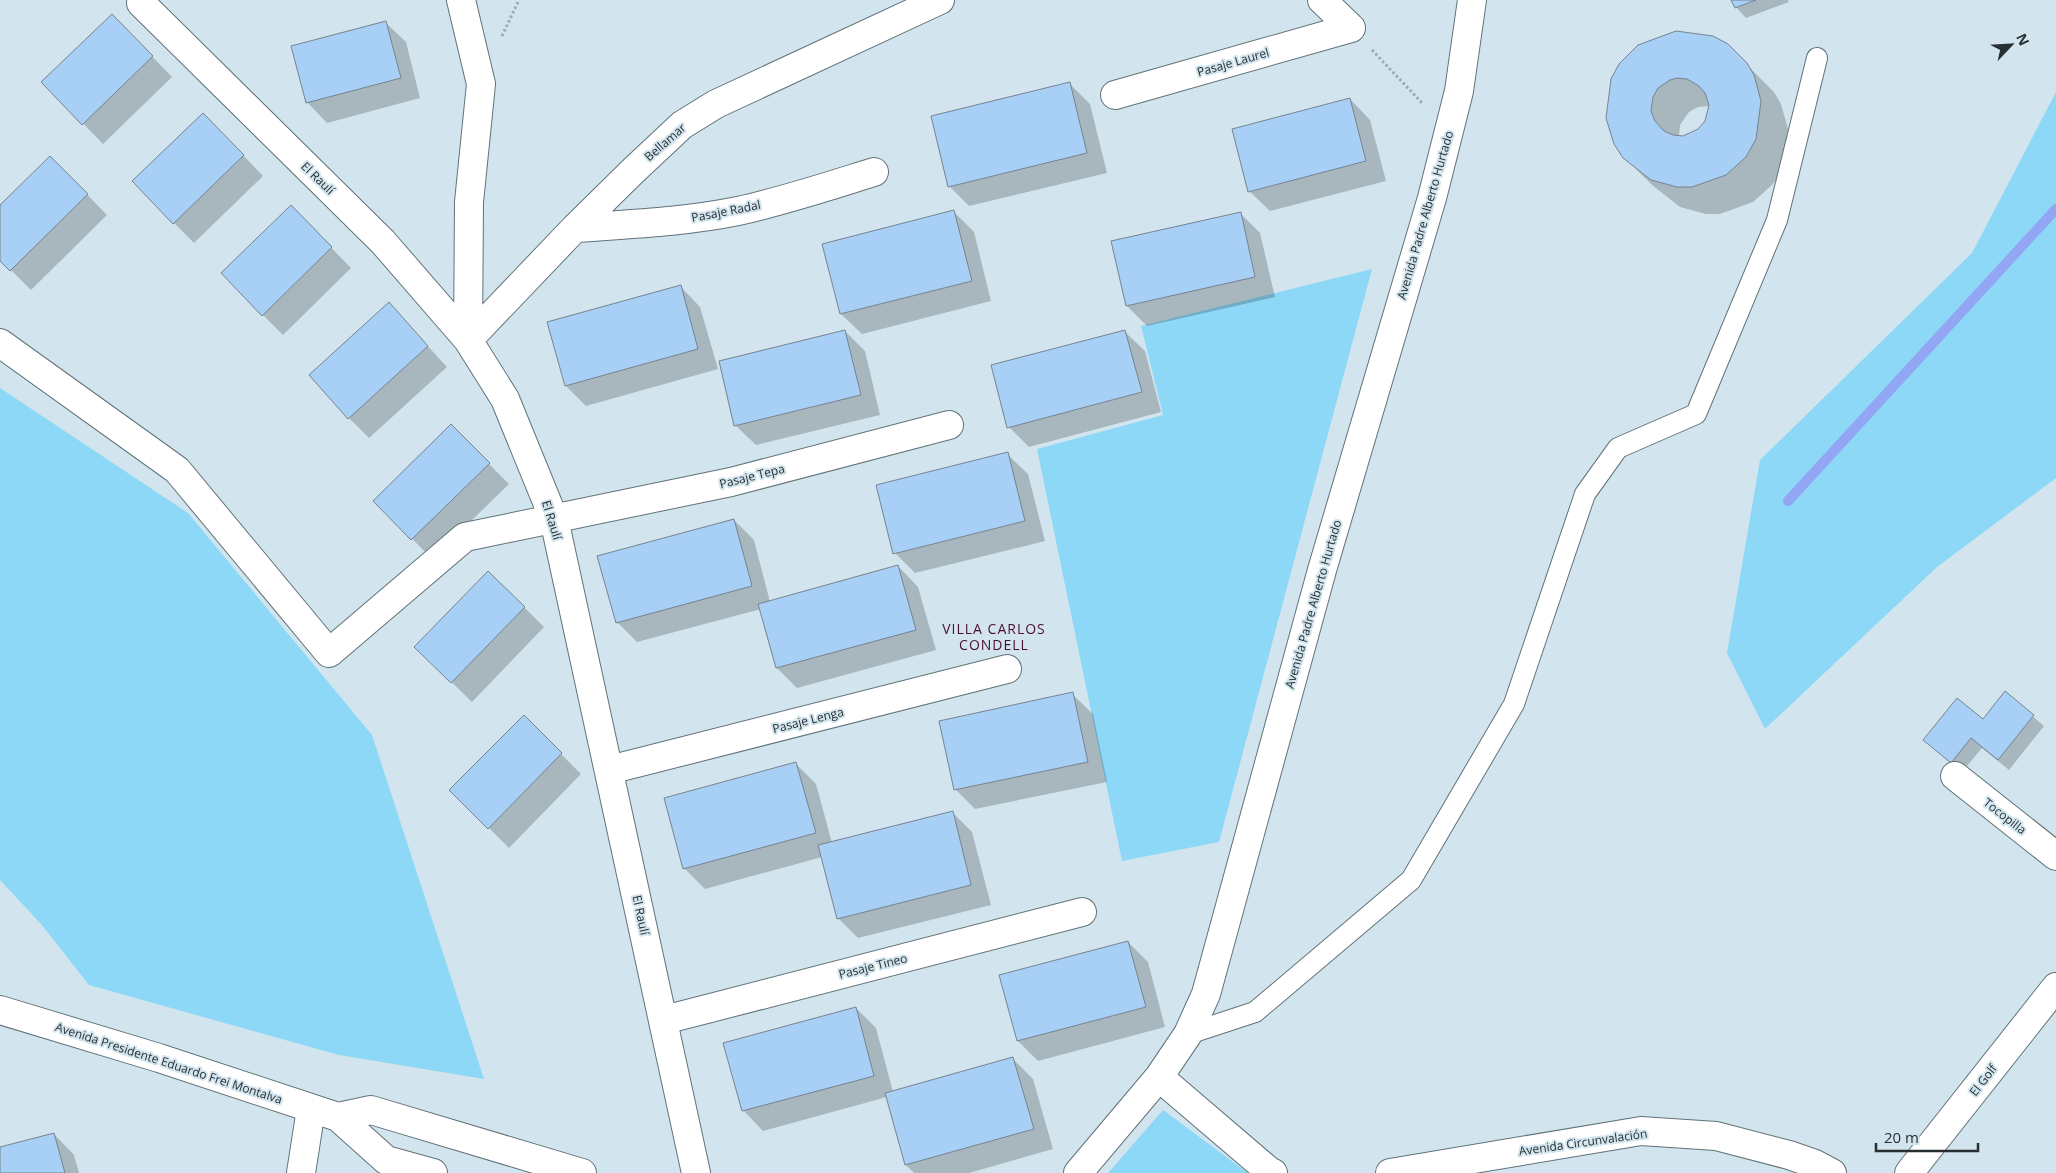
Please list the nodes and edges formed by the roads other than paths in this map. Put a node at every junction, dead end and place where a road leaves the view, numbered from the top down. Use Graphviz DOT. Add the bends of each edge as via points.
graph roads {
  1 [pos="460,0"];
  2 [pos="940,0"];
  3 [pos="1322,0"];
  4 [pos="1472,0"];
  5 [pos="141,3"];
  6 [pos="1817,58"];
  7 [pos="1115,96"];
  8 [pos="874,172"];
  9 [pos="575,228"];
  10 [pos="468,340"];
  11 [pos="0,342"];
  12 [pos="949,425"];
  13 [pos="554,519"];
  14 [pos="1007,669"];
  15 [pos="609,770"];
  16 [pos="1955,776"];
  17 [pos="2056,856"];
  18 [pos="1082,912"];
  19 [pos="2056,987"];
  20 [pos="0,1010"];
  21 [pos="664,1020"];
  22 [pos="1188,1034"];
  23 [pos="1159,1076"];
  24 [pos="311,1109"];
  25 [pos="338,1117"];
  26 [pos="301,1173"];
  27 [pos="432,1173"];
  28 [pos="582,1173"];
  29 [pos="696,1173"];
  30 [pos="1078,1173"];
  31 [pos="1273,1173"];
  32 [pos="1390,1173"];
  33 [pos="1832,1173"];
  34 [pos="1909,1173"];
  1 -- 10 [label="street" via="481,84 469,202"];
  2 -- 9 [label="street, Bellamar" via="716,104 682,125"];
  3 -- 7 [label="street, Pasaje Laurel" via="1351,28"];
  4 -- 22 [label="street, Avenida Padre Alberto Hurtado" via="1459,91 1432,198 1320,580 1206,994"];
  5 -- 10 [label="street, El Raulí" via="384,242"];
  6 -- 22 [label="lane" via="1777,220 1696,414 1618,448 1585,494 1514,704 1411,880 1255,1012"];
  8 -- 9 [label="street, Pasaje Radal" via="738,211 669,221"];
  9 -- 10 [label="street, Bellamar"];
  10 -- 13 [label="street, El Raulí" via="506,399"];
  11 -- 13 [label="street, Pasaje Tepa" via="177,470 329,653 465,537"];
  12 -- 13 [label="street, Pasaje Tepa" via="731,482"];
  13 -- 15 [label="street, El Raulí"];
  14 -- 15 [label="street, Pasaje Lenga"];
  15 -- 21 [label="street, El Raulí"];
  16 -- 17 [label="street, Tocopilla"];
  18 -- 21 [label="street, Pasaje Tineo"];
  19 -- 34 [label="street, El Golf"];
  20 -- 24 [label="street, Avenida Presidente Eduardo Frei Montalva"];
  21 -- 29 [label="street, El Raulí"];
  22 -- 23 [label="street, Avenida Padre Alberto Hurtado"];
  23 -- 30 [label="street, Avenida Padre Alberto Hurtado"];
  23 -- 31 [label="street"];
  24 -- 25 [label="street, Avenida Presidente Eduardo Frei Montalva"];
  24 -- 26 [label="street"];
  25 -- 27 [label="street, Avenida Presidente Eduardo Frei Montalva" via="386,1160"];
  25 -- 28 [label="street, Avenida Presidente Eduardo Frei Montalva" via="371,1110"];
  32 -- 33 [label="street, Avenida Circunvalación" via="1641,1131 1716,1136 1789,1155"];
}
